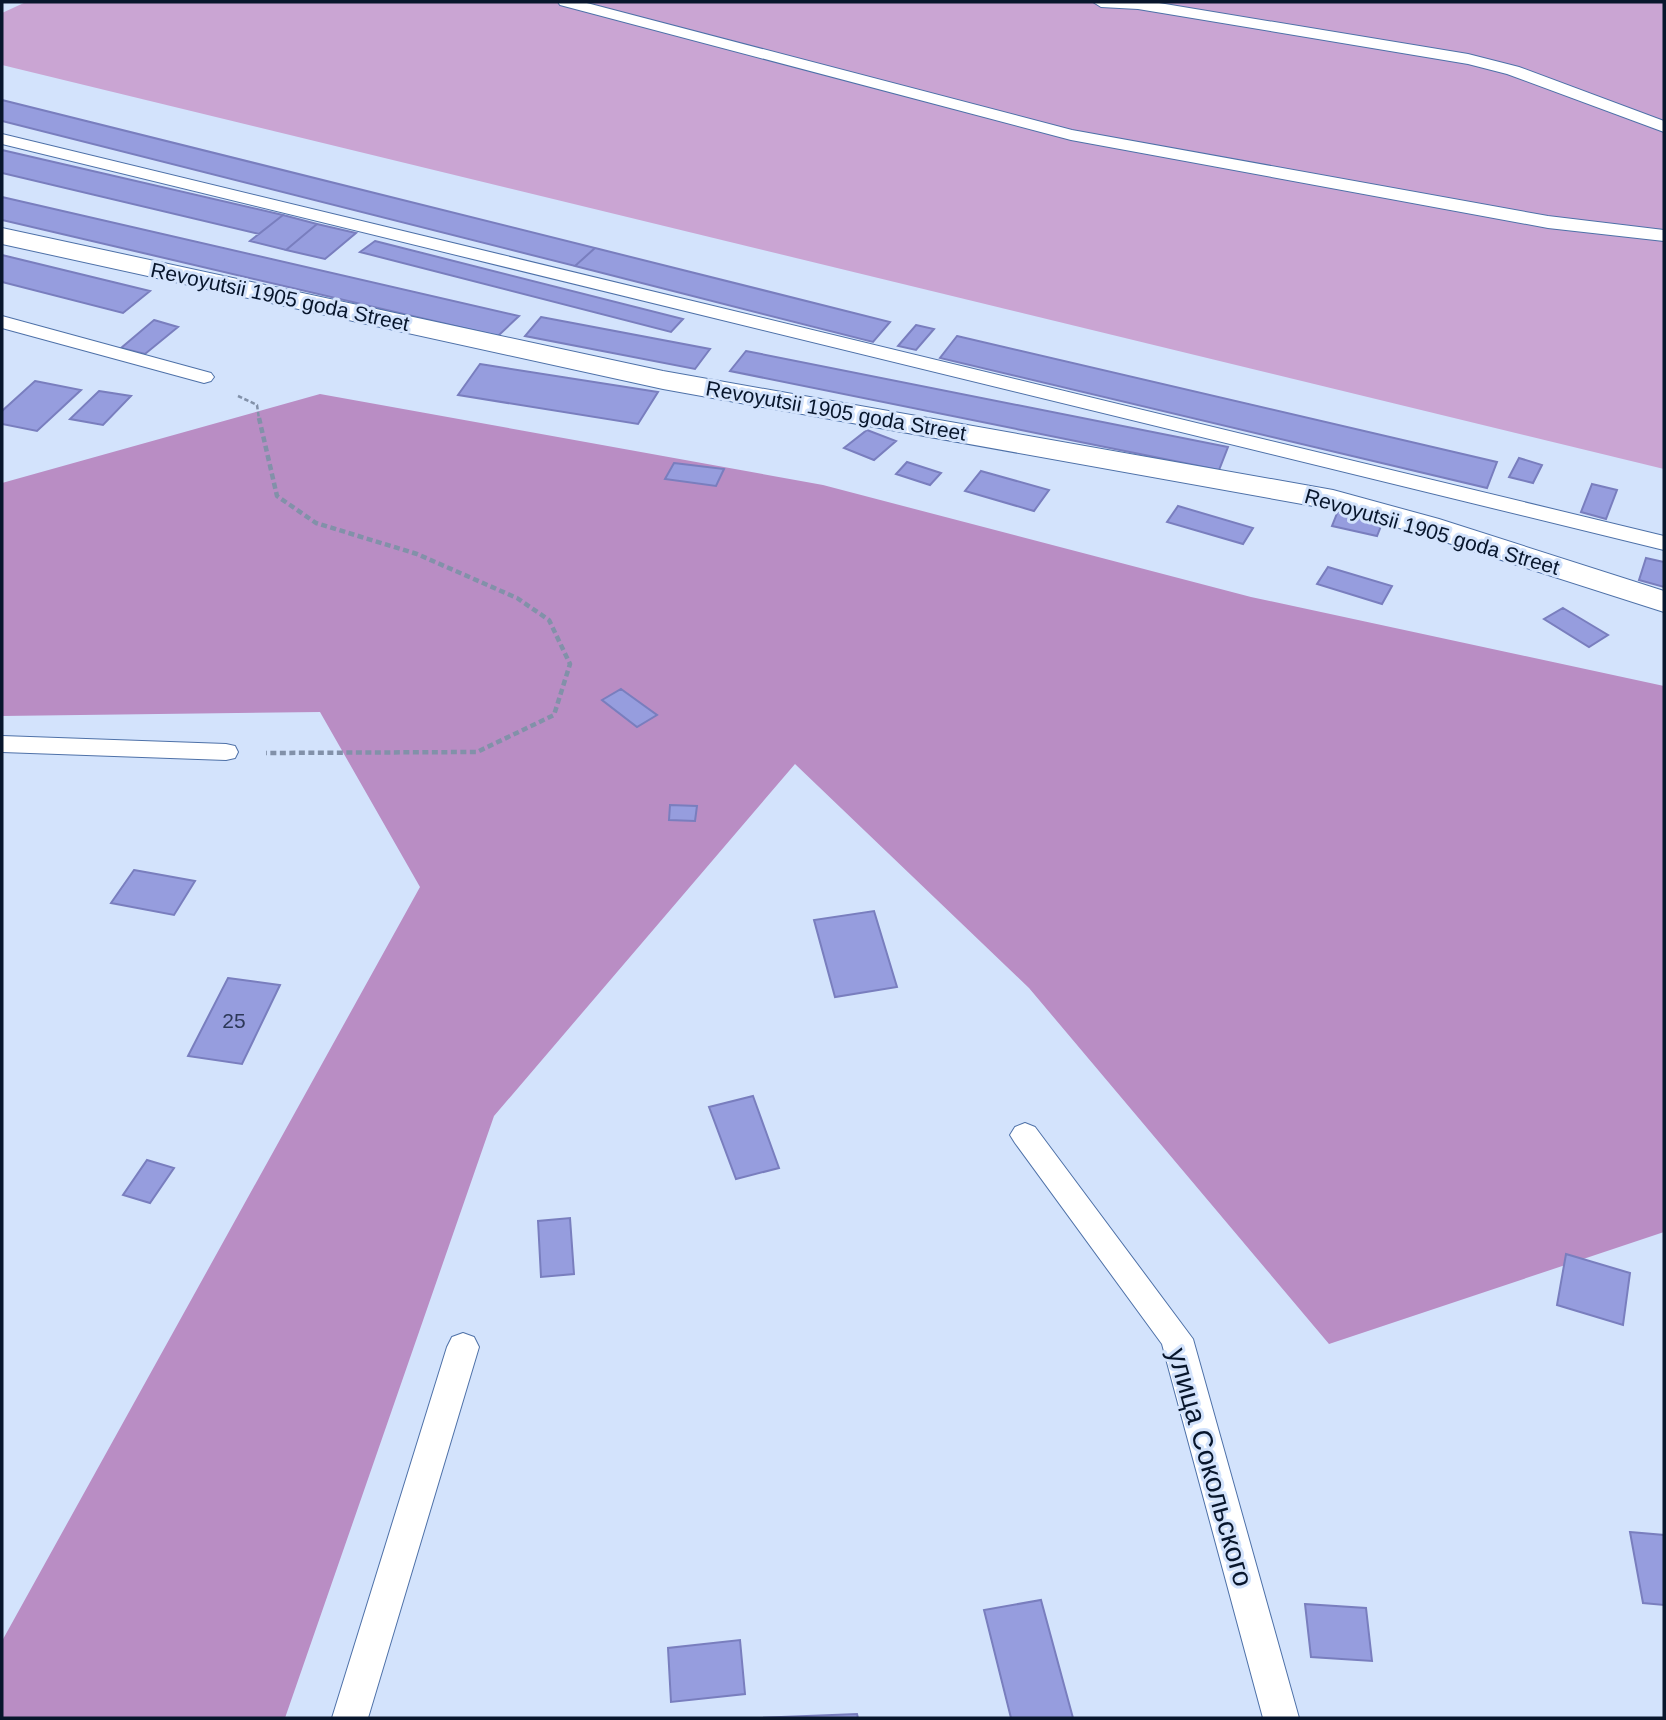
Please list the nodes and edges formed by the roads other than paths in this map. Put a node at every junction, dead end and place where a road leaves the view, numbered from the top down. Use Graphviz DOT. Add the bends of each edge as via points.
graph roads {
  1 [pos="566,2"];
  2 [pos="1101,2"];
  3 [pos="1664,127"];
  4 [pos="2,139"];
  5 [pos="2,236"];
  6 [pos="1664,236"];
  7 [pos="2,322"];
  8 [pos="204,377"];
  9 [pos="1664,543"];
  10 [pos="1664,602"];
  11 [pos="2,744"];
  12 [pos="226,752"];
  13 [pos="1025,1135"];
  14 [pos="463,1346"];
  15 [pos="350,1718"];
  16 [pos="1281,1718"];
  1 -- 6 [label="lane" via="1071,135 1548,222"];
  2 -- 3 [label="lane" via="1139,4 1468,59 1513,70"];
  4 -- 9 [label="lane"];
  5 -- 10 [label="street, Revoyutsii 1905 goda Street" via="663,380 1333,500"];
  7 -- 8 [label="lane"];
  11 -- 12 [label="lane"];
  13 -- 16 [label="lane, улица Сокольского" via="1177,1339"];
  14 -- 15 [label="lane"];
}
